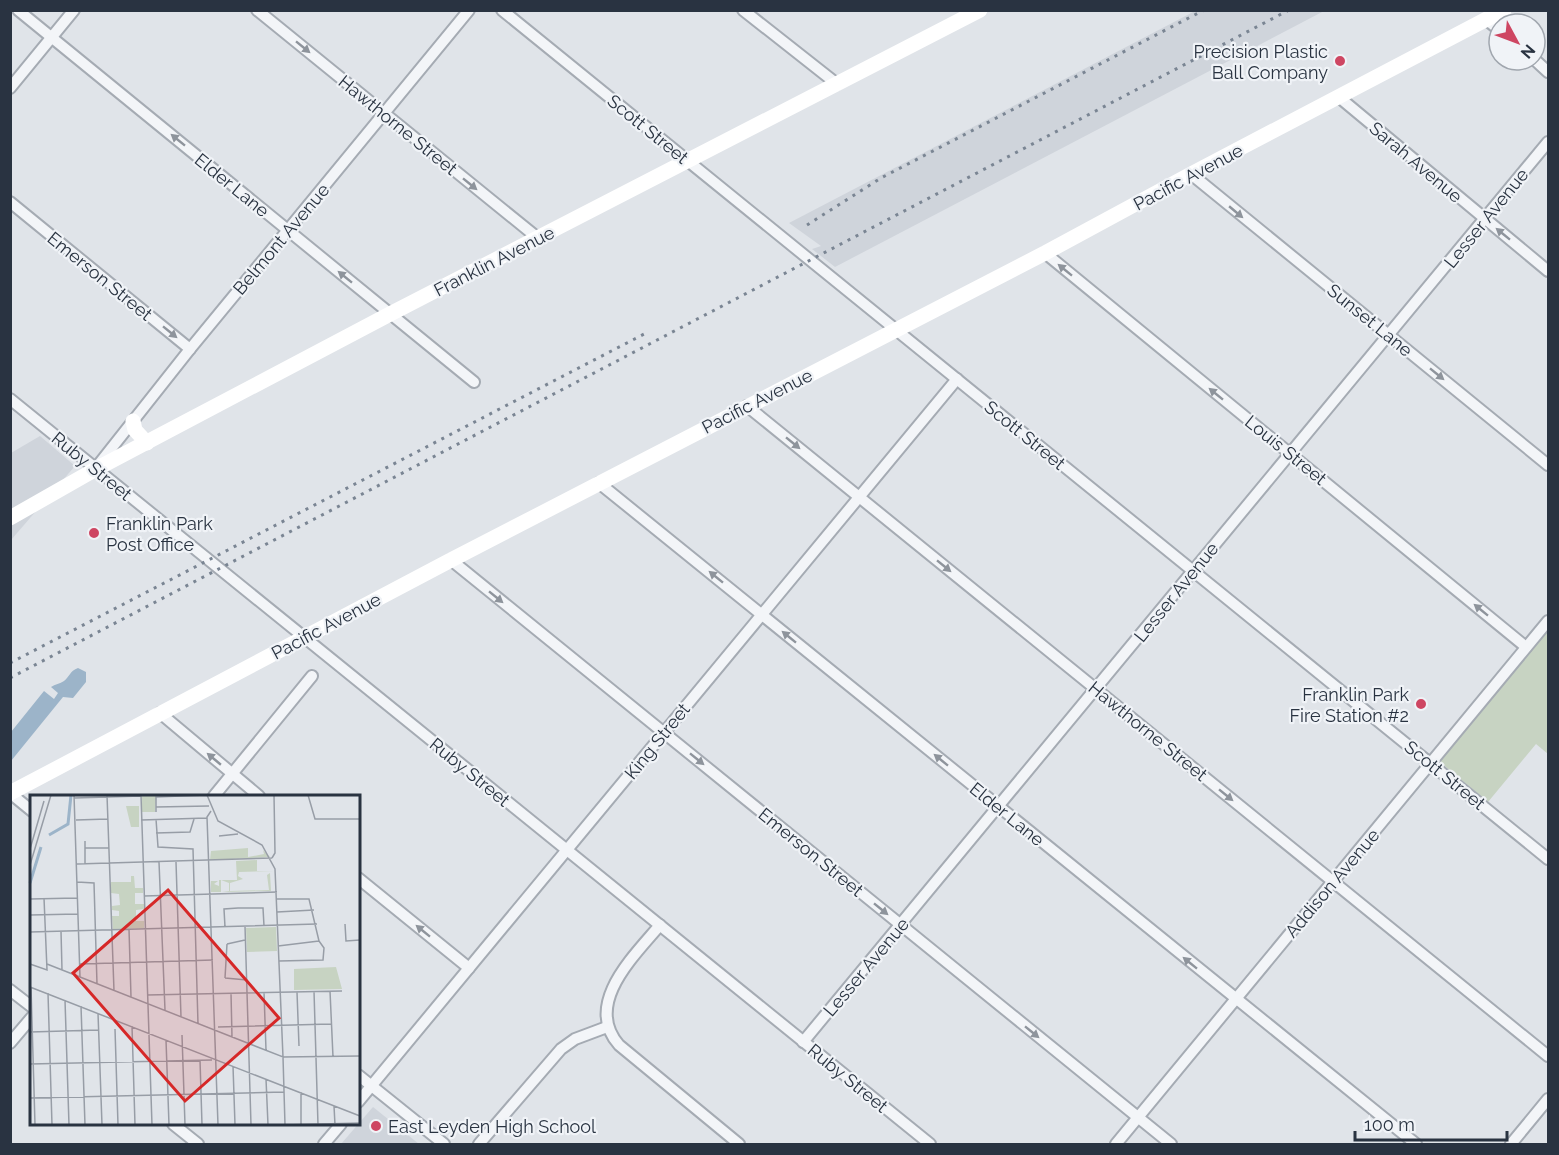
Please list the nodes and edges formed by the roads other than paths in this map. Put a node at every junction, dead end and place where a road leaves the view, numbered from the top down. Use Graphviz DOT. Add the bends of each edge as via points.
graph roads {
  1 [pos="18,10"];
  2 [pos="74,10"];
  3 [pos="258,10"];
  4 [pos="469,10"];
  5 [pos="502,10"];
  6 [pos="743,10"];
  7 [pos="980,10"];
  8 [pos="1487,28"];
  9 [pos="52,38"];
  10 [pos="837,84"];
  11 [pos="10,88"];
  12 [pos="1340,98"];
  13 [pos="385,114"];
  14 [pos="1548,142"];
  15 [pos="687,161"];
  16 [pos="1191,174"];
  17 [pos="10,202"];
  18 [pos="1485,220"];
  19 [pos="289,231"];
  20 [pos="538,239"];
  21 [pos="1045,253"];
  22 [pos="1548,271"];
  23 [pos="390,314"];
  24 [pos="895,330"];
  25 [pos="1389,335"];
  26 [pos="190,349"];
  27 [pos="957,379"];
  28 [pos="474,382"];
  29 [pos="10,399"];
  30 [pos="747,406"];
  31 [pos="133,421"];
  32 [pos="147,443"];
  33 [pos="1289,453"];
  34 [pos="1548,465"];
  35 [pos="96,469"];
  36 [pos="599,483"];
  37 [pos="859,497"];
  38 [pos="10,518"];
  39 [pos="451,560"];
  40 [pos="1193,571"];
  41 [pos="761,614"];
  42 [pos="1548,621"];
  43 [pos="305,638"];
  44 [pos="1526,647"];
  45 [pos="312,676"];
  46 [pos="1096,689"];
  47 [pos="160,713"];
  48 [pos="664,733"];
  49 [pos="1431,763"];
  50 [pos="232,774"];
  51 [pos="10,793"];
  52 [pos="215,795"];
  53 [pos="258,795"];
  54 [pos="30,808"];
  55 [pos="999,808"];
  56 [pos="567,850"];
  57 [pos="1548,859"];
  58 [pos="360,880"];
  59 [pos="1333,882"];
  60 [pos="660,925"];
  61 [pos="901,926"];
  62 [pos="469,968"];
  63 [pos="10,990"];
  64 [pos="1236,999"];
  65 [pos="30,1005"];
  66 [pos="30,1019"];
  67 [pos="608,1027"];
  68 [pos="803,1042"];
  69 [pos="10,1043"];
  70 [pos="1548,1056"];
  71 [pos="360,1077"];
  72 [pos="372,1086"];
  73 [pos="1548,1099"];
  74 [pos="360,1100"];
  75 [pos="1138,1118"];
  76 [pos="174,1125"];
  77 [pos="340,1125"];
  78 [pos="198,1144"];
  79 [pos="324,1144"];
  80 [pos="444,1144"];
  81 [pos="479,1144"];
  82 [pos="739,1144"];
  83 [pos="930,1144"];
  84 [pos="1116,1144"];
  85 [pos="1171,1144"];
  86 [pos="1416,1144"];
  87 [pos="1511,1144"];
  1 -- 9 [label="street, Elder Lane"];
  2 -- 9 [label="street"];
  3 -- 13 [label="street, Hawthorne Street, one-way"];
  4 -- 13 [label="street, Belmont Avenue"];
  5 -- 15 [label="street, Scott Street"];
  6 -- 10 [label="street"];
  7 -- 10 [label="street, Franklin Avenue"];
  8 -- 12 [label="street, Pacific Avenue"];
  9 -- 11 [label="street"];
  19 -- 9 [label="street, Elder Lane, one-way"];
  10 -- 15 [label="street, Franklin Avenue"];
  12 -- 16 [label="street, Pacific Avenue"];
  12 -- 18 [label="street, Sarah Avenue"];
  13 -- 19 [label="street, Belmont Avenue"];
  13 -- 20 [label="street, Hawthorne Street, one-way"];
  14 -- 18 [label="street, Lesser Avenue"];
  15 -- 20 [label="street, Franklin Avenue"];
  15 -- 24 [label="street, Scott Street"];
  16 -- 21 [label="street, Pacific Avenue"];
  16 -- 25 [label="street, Sunset Lane, one-way"];
  17 -- 26 [label="street, Emerson Street, one-way"];
  22 -- 18 [label="street, Sarah Avenue, one-way"];
  18 -- 25 [label="street, Lesser Avenue"];
  23 -- 19 [label="street, Elder Lane, one-way"];
  19 -- 26 [label="street, Belmont Avenue"];
  20 -- 23 [label="street, Franklin Avenue"];
  21 -- 24 [label="street, Pacific Avenue"];
  33 -- 21 [label="street, Louis Street, one-way"];
  23 -- 28 [label="street, Elder Lane"];
  23 -- 32 [label="street, Franklin Avenue"];
  24 -- 27 [label="street, Scott Street"];
  24 -- 30 [label="street, Pacific Avenue"];
  25 -- 33 [label="street, Lesser Avenue"];
  25 -- 34 [label="street, Sunset Lane, one-way"];
  26 -- 31 [label="street, Belmont Avenue"];
  27 -- 37 [label="street, King Street"];
  27 -- 40 [label="street, Scott Street"];
  29 -- 35 [label="street, Ruby Street"];
  30 -- 36 [label="street, Pacific Avenue"];
  30 -- 37 [label="street, Hawthorne Street, one-way"];
  31 -- 32 [label="street" via="135,430"];
  31 -- 35 [label="street, Belmont Avenue"];
  32 -- 35 [label="street, Franklin Avenue"];
  33 -- 40 [label="street, Lesser Avenue"];
  44 -- 33 [label="street, Louis Street, one-way"];
  35 -- 38 [label="street, Franklin Avenue"];
  35 -- 43 [label="street, Ruby Street"];
  36 -- 39 [label="street, Pacific Avenue"];
  41 -- 36 [label="street, Elder Lane, one-way"];
  37 -- 41 [label="street, King Street"];
  37 -- 46 [label="street, Hawthorne Street, one-way"];
  39 -- 43 [label="street, Pacific Avenue"];
  39 -- 48 [label="street, Emerson Street, one-way"];
  40 -- 46 [label="street, Lesser Avenue"];
  40 -- 49 [label="street, Scott Street"];
  41 -- 48 [label="street, King Street"];
  55 -- 41 [label="street, Elder Lane, one-way"];
  42 -- 44 [label="street, Addison Avenue"];
  43 -- 47 [label="street, Pacific Avenue"];
  43 -- 56 [label="street, Ruby Street"];
  44 -- 49 [label="street, Addison Avenue"];
  45 -- 50 [label="street"];
  46 -- 55 [label="street, Lesser Avenue"];
  46 -- 59 [label="street, Hawthorne Street, one-way"];
  50 -- 47 [label="street, one-way"];
  47 -- 51 [label="street, Pacific Avenue"];
  48 -- 56 [label="street, King Street"];
  48 -- 61 [label="street, Emerson Street, one-way"];
  49 -- 57 [label="street, Scott Street"];
  49 -- 59 [label="street, Addison Avenue"];
  50 -- 52 [label="street"];
  50 -- 53 [label="street"];
  51 -- 54 [label="street"];
  55 -- 61 [label="street, Lesser Avenue"];
  64 -- 55 [label="street, Elder Lane, one-way"];
  56 -- 60 [label="street, Ruby Street"];
  56 -- 62 [label="street, King Street"];
  62 -- 58 [label="street, one-way"];
  59 -- 64 [label="street, Addison Avenue"];
  59 -- 70 [label="street, Hawthorne Street"];
  60 -- 67 [label="street" via="614,984 608,1005"];
  60 -- 68 [label="street, Ruby Street"];
  61 -- 68 [label="street, Lesser Avenue"];
  61 -- 75 [label="street, Emerson Street, one-way"];
  62 -- 72 [label="street, King Street"];
  63 -- 65 [label="street"];
  64 -- 75 [label="street, Addison Avenue"];
  64 -- 86 [label="street, Elder Lane"];
  66 -- 69 [label="street"];
  67 -- 81 [label="street" via="561,1049"];
  67 -- 82 [label="street" via="619,1045"];
  68 -- 83 [label="street, Ruby Street"];
  71 -- 72 [label="street"];
  72 -- 74 [label="street, King Street"];
  72 -- 80 [label="street"];
  73 -- 87 [label="street"];
  75 -- 84 [label="street, Addison Avenue"];
  75 -- 85 [label="street, Emerson Street"];
  76 -- 78 [label="street"];
  77 -- 79 [label="street"];
}
